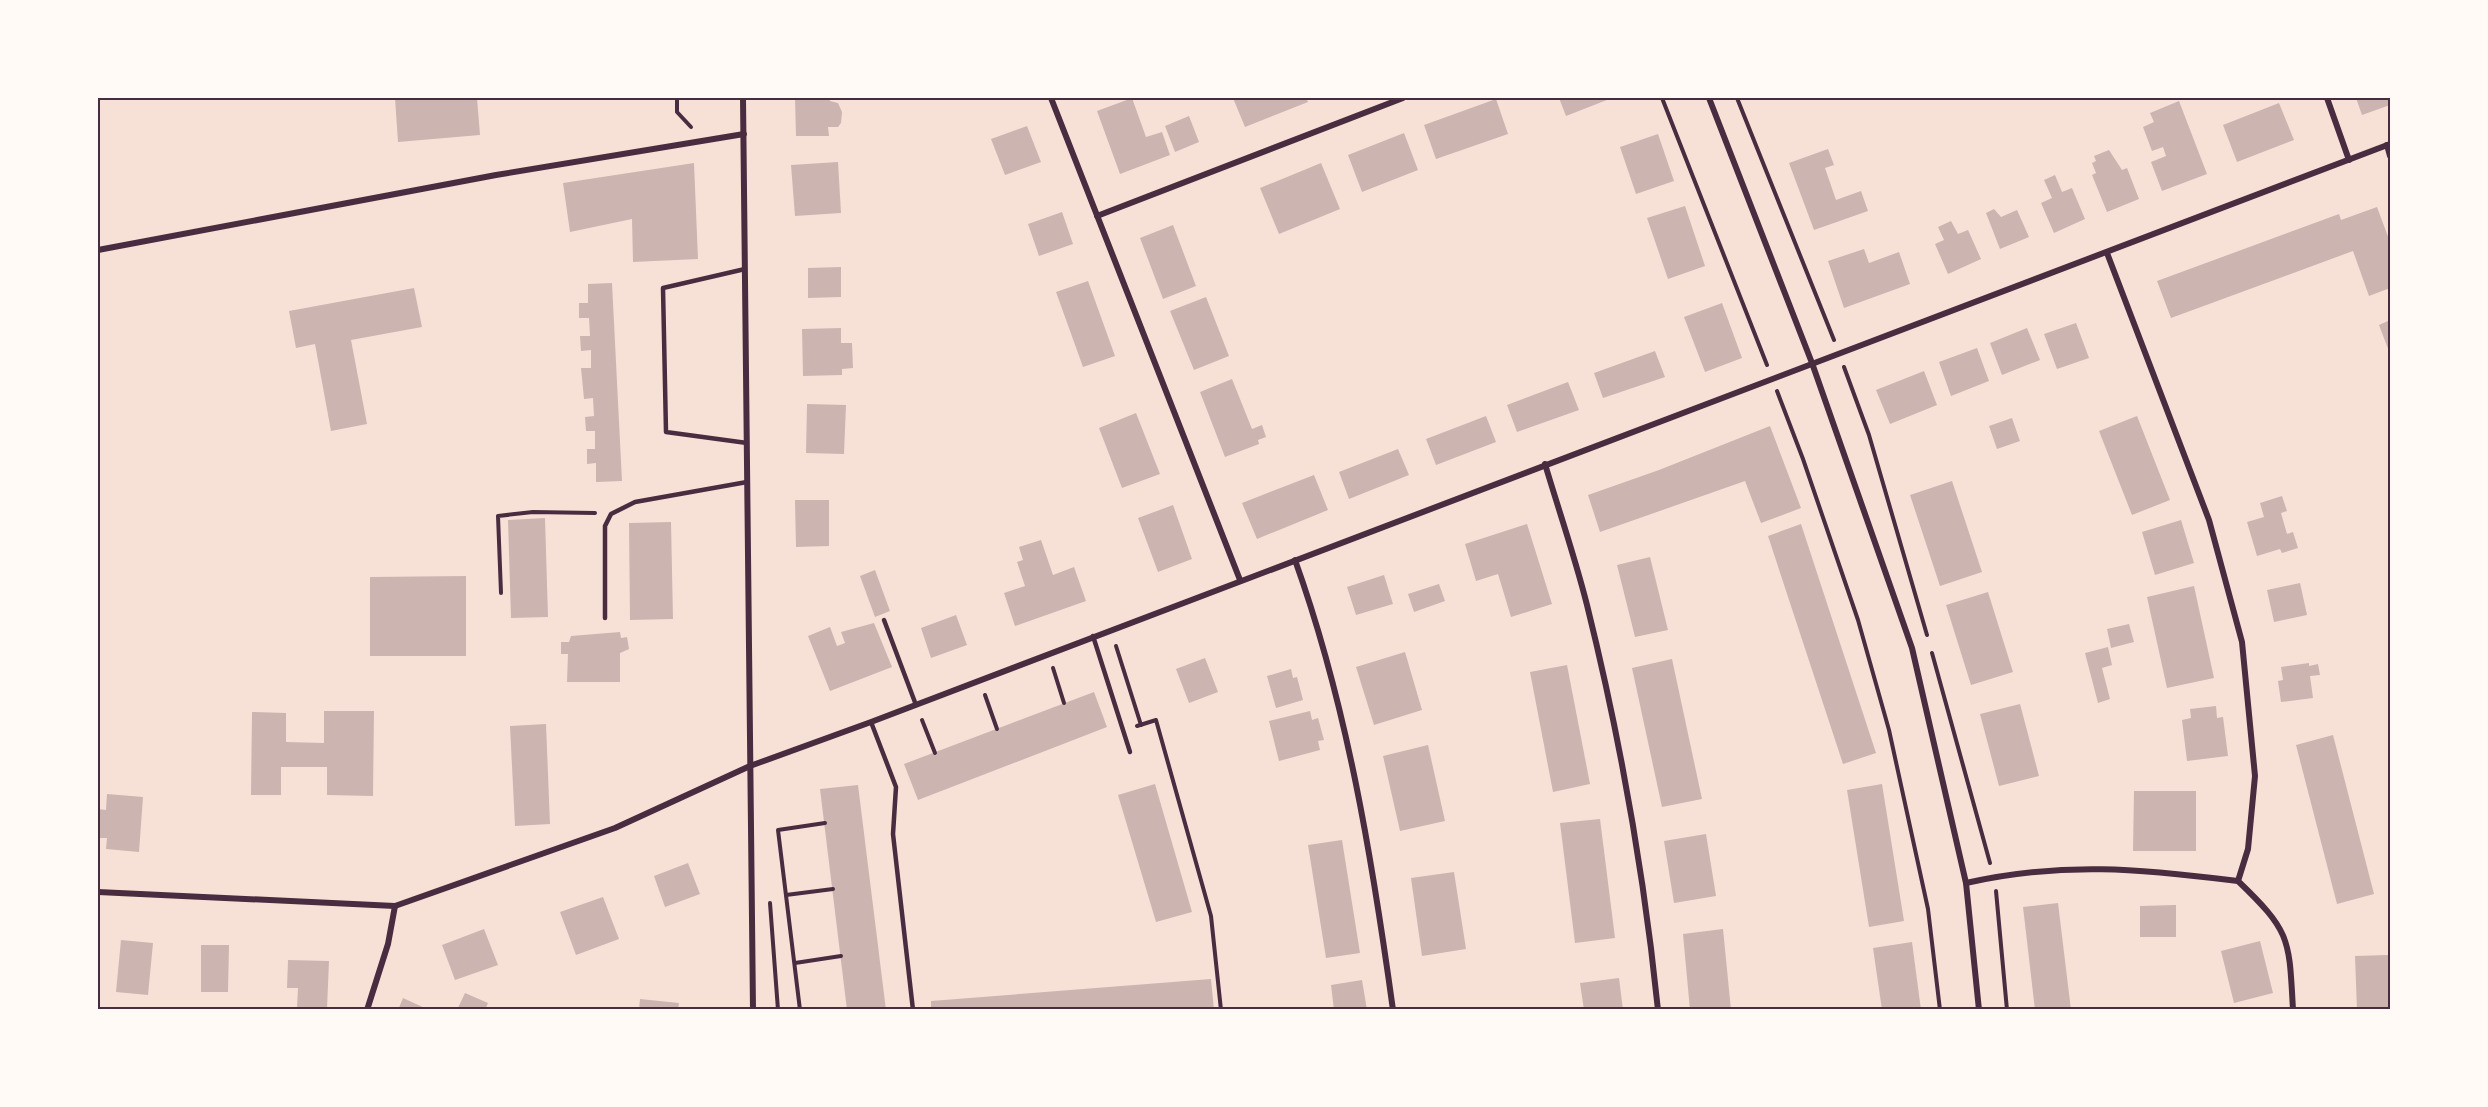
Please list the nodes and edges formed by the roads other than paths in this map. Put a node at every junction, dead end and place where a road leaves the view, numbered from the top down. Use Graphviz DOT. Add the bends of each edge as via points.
graph roads {
  1 [pos="743,98"];
  2 [pos="1051,98"];
  3 [pos="1403,98"];
  4 [pos="1709,98"];
  5 [pos="2327,98"];
  6 [pos="744,134"];
  7 [pos="2389,144"];
  8 [pos="2391,156"];
  9 [pos="2349,160"];
  10 [pos="1097,216"];
  11 [pos="98,250"];
  12 [pos="2107,253"];
  13 [pos="745,269"];
  14 [pos="1812,363"];
  15 [pos="747,443"];
  16 [pos="1545,464"];
  17 [pos="747,482"];
  18 [pos="1295,560"];
  19 [pos="1240,580"];
  20 [pos="605,618"];
  21 [pos="884,620"];
  22 [pos="1093,636"];
  23 [pos="916,705"];
  24 [pos="871,722"];
  25 [pos="1130,752"];
  26 [pos="750,766"];
  27 [pos="2238,881"];
  28 [pos="1966,883"];
  29 [pos="98,892"];
  30 [pos="395,906"];
  31 [pos="367,1010"];
  32 [pos="753,1010"];
  33 [pos="913,1010"];
  34 [pos="1394,1010"];
  35 [pos="1658,1010"];
  36 [pos="1979,1010"];
  37 [pos="2293,1010"];
  1 -- 6 [label="street"];
  2 -- 10 [label="street"];
  3 -- 10 [label="street"];
  4 -- 14 [label="street"];
  5 -- 9 [label="street"];
  6 -- 11 [label="street" via="496,175"];
  6 -- 13 [label="street"];
  7 -- 8 [label="street"];
  7 -- 9 [label="street"];
  9 -- 12 [label="street"];
  10 -- 19 [label="street"];
  12 -- 14 [label="street"];
  12 -- 27 [label="street" via="2209,520 2242,642 2255,776 2248,849"];
  13 -- 15 [label="street"];
  13 -- 15 [label="lane" via="663,288 666,432"];
  14 -- 16 [label="street"];
  14 -- 28 [label="street" via="1912,648"];
  15 -- 17 [label="street"];
  16 -- 18 [label="street"];
  16 -- 35 [label="street" via="1587,603 1624,775 1650,928"];
  17 -- 20 [label="lane" via="635,502 611,514 605,526"];
  17 -- 26 [label="street"];
  18 -- 19 [label="street"];
  18 -- 34 [label="street" via="1328,659 1374,867"];
  19 -- 22 [label="street"];
  21 -- 23 [label="lane"];
  22 -- 23 [label="street"];
  22 -- 25 [label="lane"];
  23 -- 24 [label="street"];
  24 -- 26 [label="street"];
  24 -- 33 [label="lane" via="896,787 893,834"];
  26 -- 30 [label="street" via="615,828"];
  26 -- 32 [label="street"];
  27 -- 28 [label="street" via="2078,867 2030,870"];
  27 -- 37 [label="street" via="2266,908 2285,938 2291,959"];
  28 -- 36 [label="street"];
  29 -- 30 [label="street"];
  30 -- 31 [label="street" via="388,944"];
}
